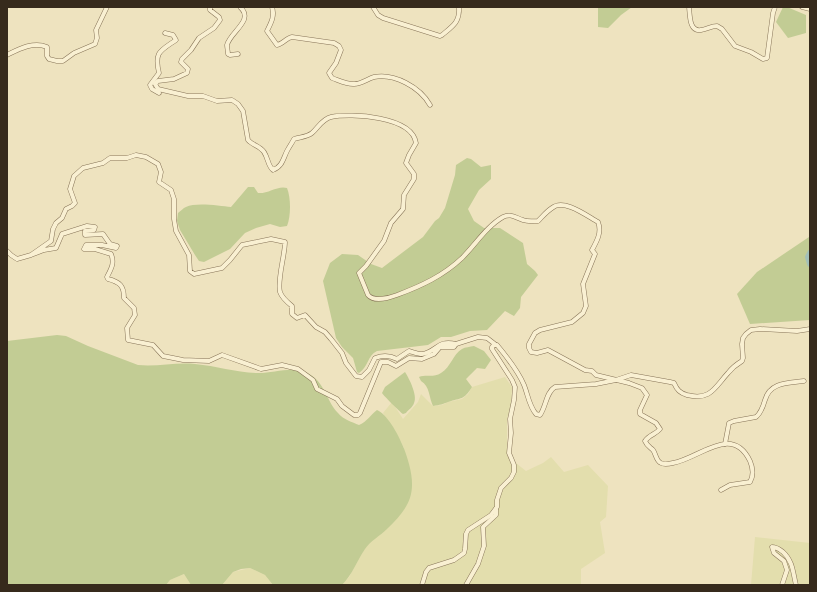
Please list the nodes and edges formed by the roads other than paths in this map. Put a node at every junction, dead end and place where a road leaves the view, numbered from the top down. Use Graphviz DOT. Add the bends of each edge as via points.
graph roads {
  1 [pos="107,7"];
  2 [pos="210,7"];
  3 [pos="240,7"];
  4 [pos="272,7"];
  5 [pos="373,7"];
  6 [pos="459,7"];
  7 [pos="689,7"];
  8 [pos="775,7"];
  9 [pos="802,7"];
  10 [pos="810,9"];
  11 [pos="165,33"];
  12 [pos="238,54"];
  13 [pos="7,55"];
  14 [pos="158,89"];
  15 [pos="430,105"];
  16 [pos="7,251"];
  17 [pos="31,255"];
  18 [pos="810,330"];
  19 [pos="456,344"];
  20 [pos="496,345"];
  21 [pos="616,380"];
  22 [pos="804,381"];
  23 [pos="726,444"];
  24 [pos="721,490"];
  25 [pos="497,507"];
  26 [pos="422,585"];
  27 [pos="466,585"];
  28 [pos="782,585"];
  29 [pos="796,585"];
  1 -- 13 [label="street" via="96,30 95,44 63,61 49,59 47,47 41,44 24,47"];
  2 -- 14 [label="street" via="220,20 214,28 199,38 182,59 181,62 188,69 187,73 174,79 158,81 155,84"];
  3 -- 12 [label="street" via="245,13 243,23 227,45 228,54"];
  4 -- 15 [label="street" via="273,17 267,31 277,45 288,37 334,43 342,50 329,72 332,78 352,84 374,77 391,78 414,87"];
  5 -- 6 [label="street" via="383,18 440,36 457,22"];
  7 -- 8 [label="street" via="691,25 695,28 699,30 717,26 735,46 763,59 766,58"];
  9 -- 10 [label="street"];
  11 -- 14 [label="street" via="173,35 176,40 157,57 159,73 150,85 159,93"];
  14 -- 21 [label="street" via="188,96 203,96 217,101 232,100 238,104 243,111 248,140 263,151 273,170 281,165 294,139 312,133 329,117 372,116 390,120 409,130 415,136 416,142 406,163 414,174 414,179 404,195 403,209 391,223 384,241 359,273 370,297 390,298 435,279 453,266 504,216 512,215 523,220 538,221 552,207 560,204 567,205 598,222 599,235 583,284 586,306 583,313 572,322 535,333 529,348 531,352 537,353 548,350 596,375"];
  16 -- 17 [label="street" via="18,259"];
  17 -- 19 [label="street" via="56,248 62,234 87,226 95,227 94,230 85,231 85,235 103,234 116,248 97,245 86,246 84,249 112,254 114,259 107,277 122,285 124,298 134,308 135,315 127,328 128,340 154,345 164,356 183,360 209,361 222,355 261,369 282,365 298,369 313,380 317,390 337,399 354,415 360,413 381,362 396,366 409,358 422,359 434,354 440,347 454,347"];
  17 -- 19 [label="street" via="51,241 56,223 66,209 75,203 70,189 74,176 83,168 103,163 110,158 136,155 146,157 158,164 161,172 160,182 171,190 176,231 189,255 190,271 194,274 222,268 242,245 271,239 285,242 280,292 292,306 292,314 297,318 305,315 316,328 332,339 356,376 362,377 375,358 382,356 397,359 409,351 422,354 440,344"];
  18 -- 21 [label="street" via="752,330 743,338 744,358 709,394 684,394 677,390 674,383 631,376"];
  19 -- 20 [label="street" via="478,337 488,338"];
  20 -- 21 [label="street" via="510,361 524,385 536,414 542,413 549,392 555,387"];
  20 -- 25 [label="street" via="492,349 515,387 510,418 509,453 514,472 501,488"];
  21 -- 23 [label="street" via="630,383 645,391 647,396 640,414 656,423 660,429 645,441 654,451 658,462 682,462 706,449"];
  22 -- 23 [label="street" via="783,383 773,387 766,395 759,415 752,419 729,423"];
  23 -- 24 [label="street" via="736,444 743,450 750,461 753,474 750,482 730,485"];
  25 -- 26 [label="street" via="492,515 468,530 466,549 460,557 429,568"];
  25 -- 27 [label="street" via="496,514 483,528 484,546 478,564"];
  28 -- 29 [label="street" via="787,570 784,561 774,553 772,547 778,548 788,556"];
}
